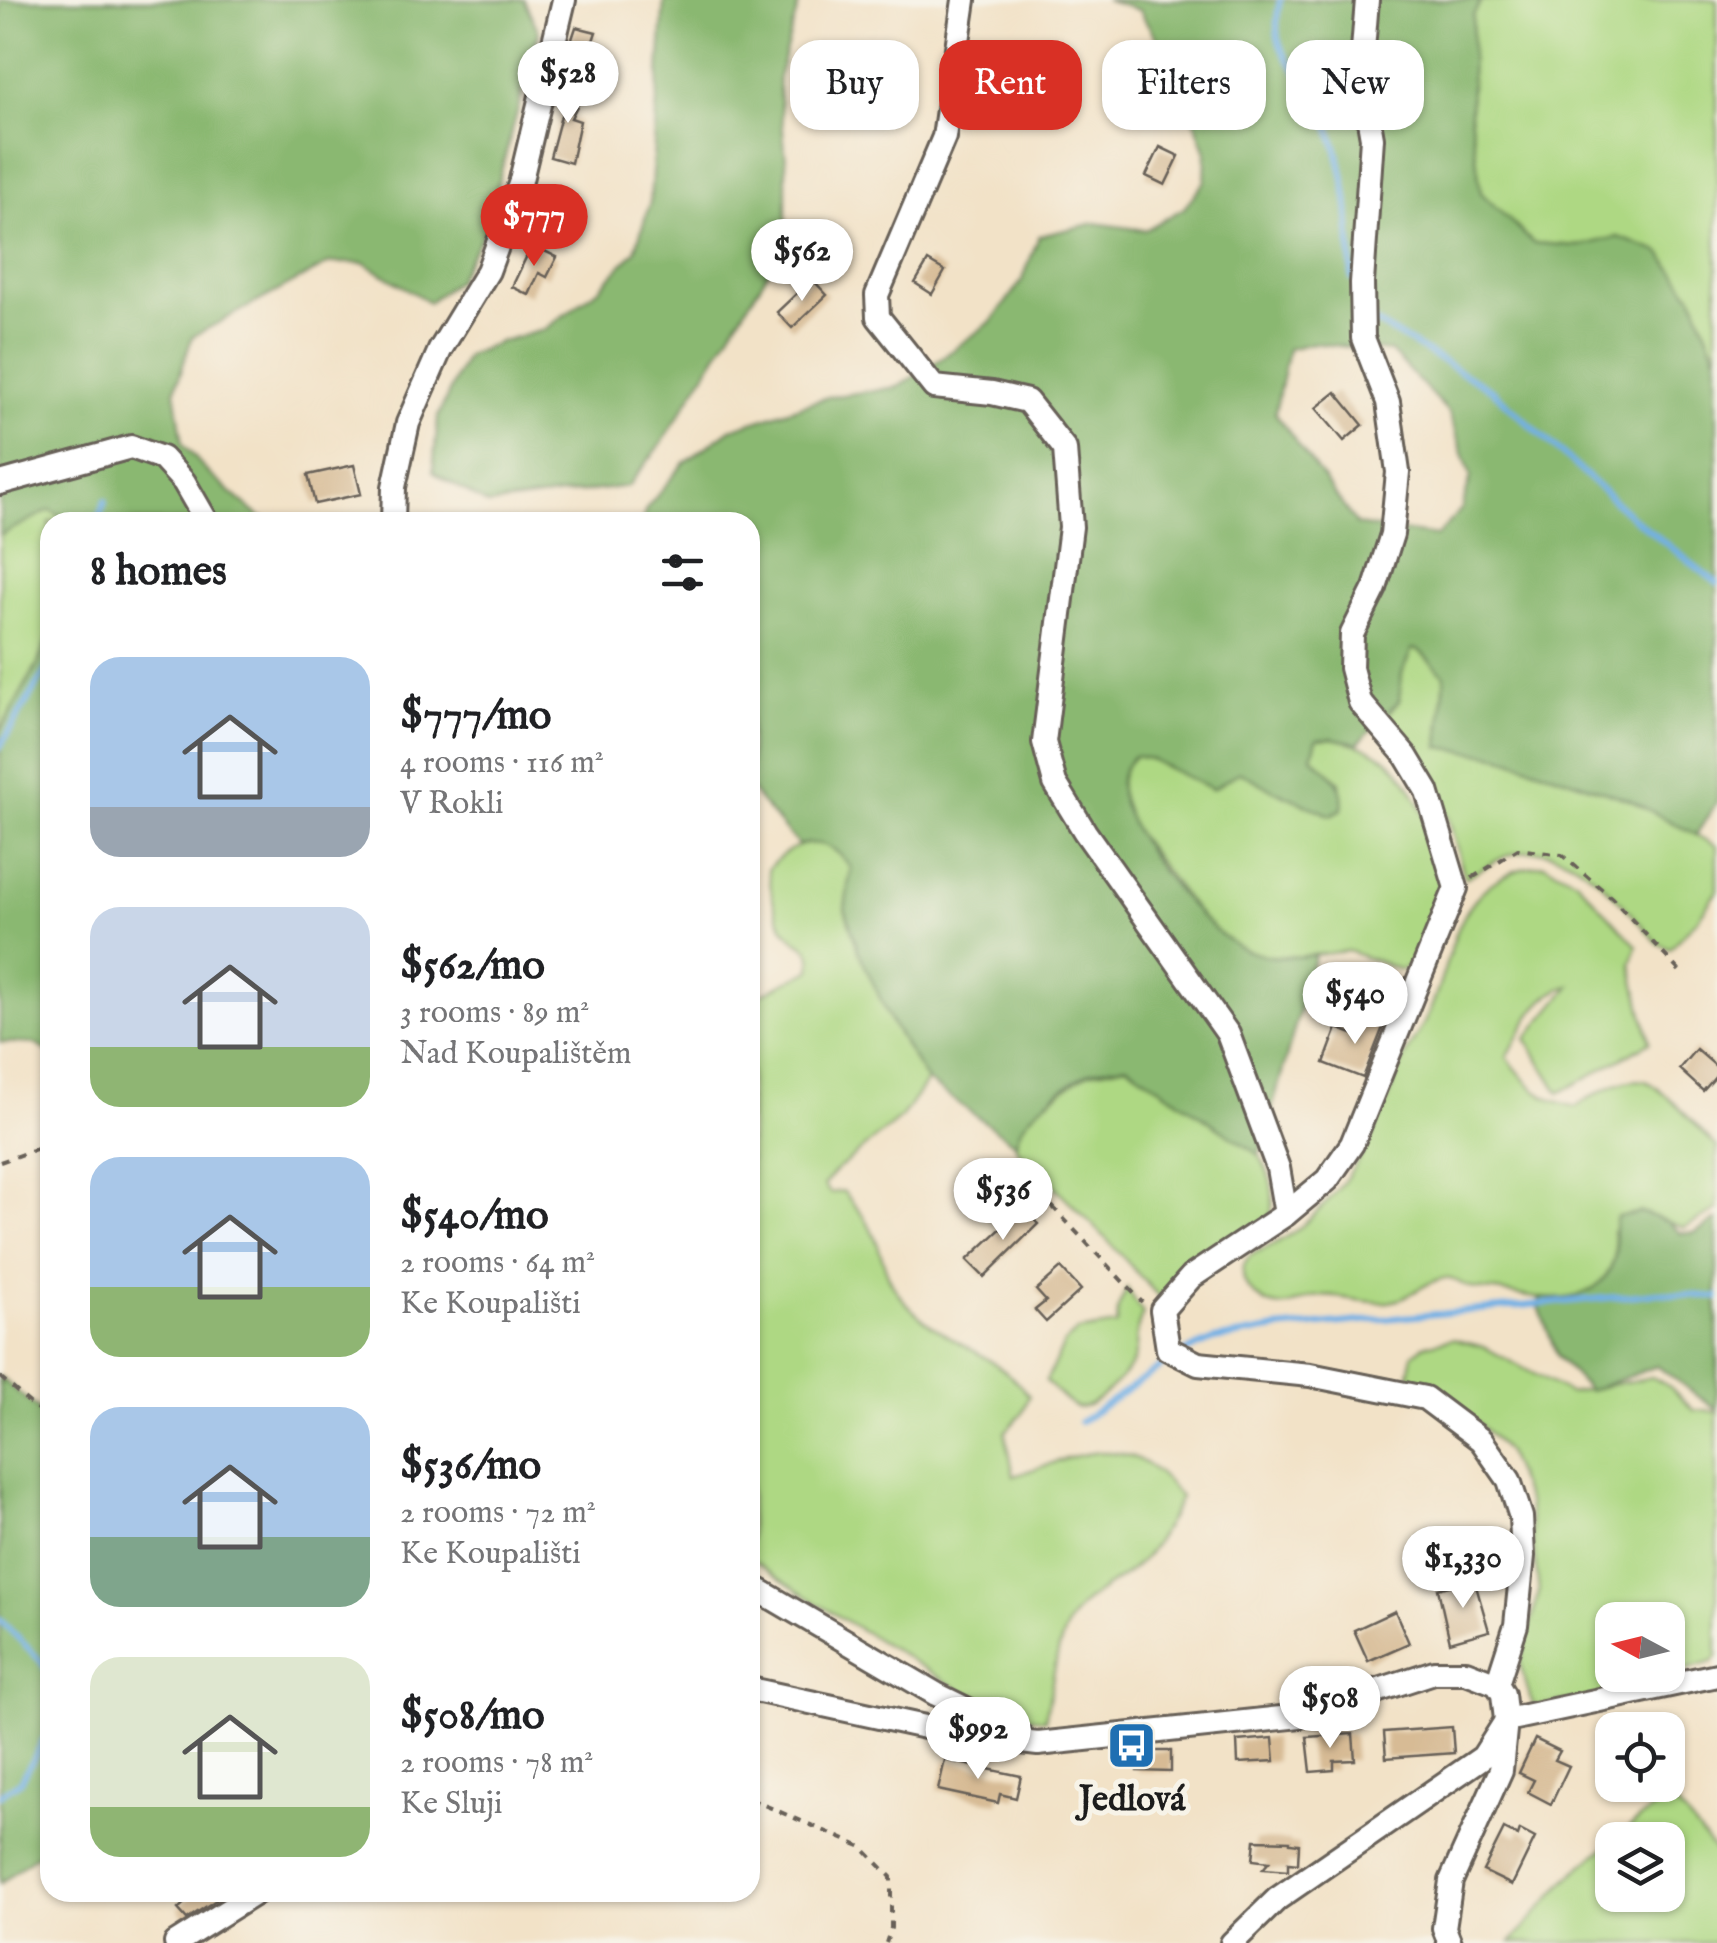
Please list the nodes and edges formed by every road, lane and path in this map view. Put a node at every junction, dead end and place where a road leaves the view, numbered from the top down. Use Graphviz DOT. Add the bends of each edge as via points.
graph roads {
  1 [pos="564,0"];
  2 [pos="964,0"];
  3 [pos="1367,0"];
  4 [pos="0,483"];
  5 [pos="201,512"];
  6 [pos="393,512"];
  7 [pos="1456,888"];
  8 [pos="1684,976"];
  9 [pos="40,1148"];
  10 [pos="0,1162"];
  11 [pos="1019,1171"];
  12 [pos="1286,1214"];
  13 [pos="1164,1325"];
  14 [pos="0,1377"];
  15 [pos="40,1412"];
  16 [pos="760,1591"];
  17 [pos="1717,1675"];
  18 [pos="1497,1684"];
  19 [pos="760,1691"];
  20 [pos="1506,1720"];
  21 [pos="1038,1744"];
  22 [pos="760,1802"];
  23 [pos="241,1902"];
  24 [pos="176,1943"];
  25 [pos="886,1943"];
  26 [pos="1232,1943"];
  27 [pos="1450,1943"];
  1 -- 6 [label="street" via="520,184 488,270 440,350 408,423"];
  2 -- 12 [label="street" via="944,137 877,295 878,317 934,387 1027,401 1064,449 1071,527 1044,742 1054,783 1228,1034 1278,1168"];
  3 -- 7 [label="street" via="1362,74 1372,138 1362,338 1388,402 1398,472 1392,534 1352,634 1351,668 1360,702 1426,790"];
  4 -- 5 [label="street" via="131,447 162,458"];
  7 -- 8 [label="path" via="1518,849 1562,855"];
  7 -- 12 [label="street" via="1352,1144 1326,1180"];
  9 -- 10 [label="path"];
  11 -- 13 [label="path"];
  12 -- 13 [label="street" via="1192,1278 1162,1310"];
  13 -- 18 [label="street" via="1168,1349 1198,1364 1310,1375 1425,1398 1481,1440 1508,1480 1521,1517 1516,1624"];
  14 -- 15 [label="path"];
  16 -- 21 [label="street" via="936,1694"];
  17 -- 20 [label="street"];
  18 -- 20 [label="street"];
  18 -- 21 [label="street" via="1466,1672 1434,1672 1300,1716"];
  19 -- 21 [label="street" via="962,1735"];
  20 -- 26 [label="street" via="1483,1756 1277,1899"];
  20 -- 27 [label="street" via="1502,1770 1451,1881 1444,1928"];
  22 -- 25 [label="path" via="862,1847 891,1878"];
  23 -- 24 [label="street"];
}
